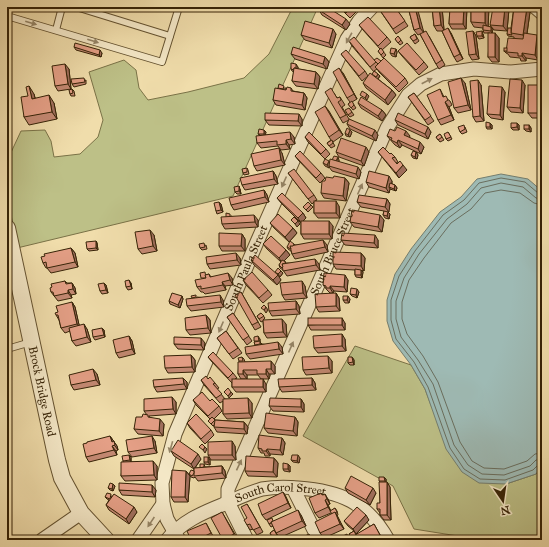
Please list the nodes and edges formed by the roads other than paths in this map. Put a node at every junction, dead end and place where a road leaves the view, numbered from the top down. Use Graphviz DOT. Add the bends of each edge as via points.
graph roads {
  1 [pos="62,7"];
  2 [pos="76,7"];
  3 [pos="179,7"];
  4 [pos="372,7"];
  5 [pos="535,7"];
  6 [pos="542,13"];
  7 [pos="7,16"];
  8 [pos="56,30"];
  9 [pos="170,36"];
  10 [pos="542,69"];
  11 [pos="7,228"];
  12 [pos="31,342"];
  13 [pos="7,349"];
  14 [pos="293,488"];
  15 [pos="228,502"];
  16 [pos="163,504"];
  17 [pos="81,513"];
  18 [pos="173,537"];
  19 [pos="42,540"];
  20 [pos="106,540"];
  21 [pos="138,540"];
  22 [pos="247,540"];
  23 [pos="319,540"];
  24 [pos="388,540"];
  1 -- 8 [label="lane"];
  2 -- 9 [label="lane"];
  3 -- 9 [label="lane"];
  4 -- 16 [label="street, South Paula Street, one-way" via="347,39 175,434 162,483"];
  5 -- 6 [label="street"];
  7 -- 8 [label="lane, one-way"];
  8 -- 9 [label="lane, one-way" via="162,62"];
  15 -- 10 [label="street, South Bruce Street, one-way" via="228,489 387,128 408,95 421,84 440,74 456,70 510,72"];
  11 -- 12 [label="street, Brock Bridge Road"];
  12 -- 13 [label="lane"];
  12 -- 17 [label="street, Brock Bridge Road" via="56,460 62,478"];
  14 -- 15 [label="street, South Carol Street" via="276,487 261,490"];
  14 -- 23 [label="street"];
  14 -- 24 [label="street, South Carol Street" via="319,490 355,503 380,525"];
  15 -- 18 [label="street, South Carol Street" via="200,514"];
  15 -- 22 [label="street"];
  16 -- 18 [label="street, South Paula Street"];
  16 -- 21 [label="street, one-way"];
  17 -- 19 [label="street"];
  17 -- 20 [label="street, Brock Bridge Road"];
}
